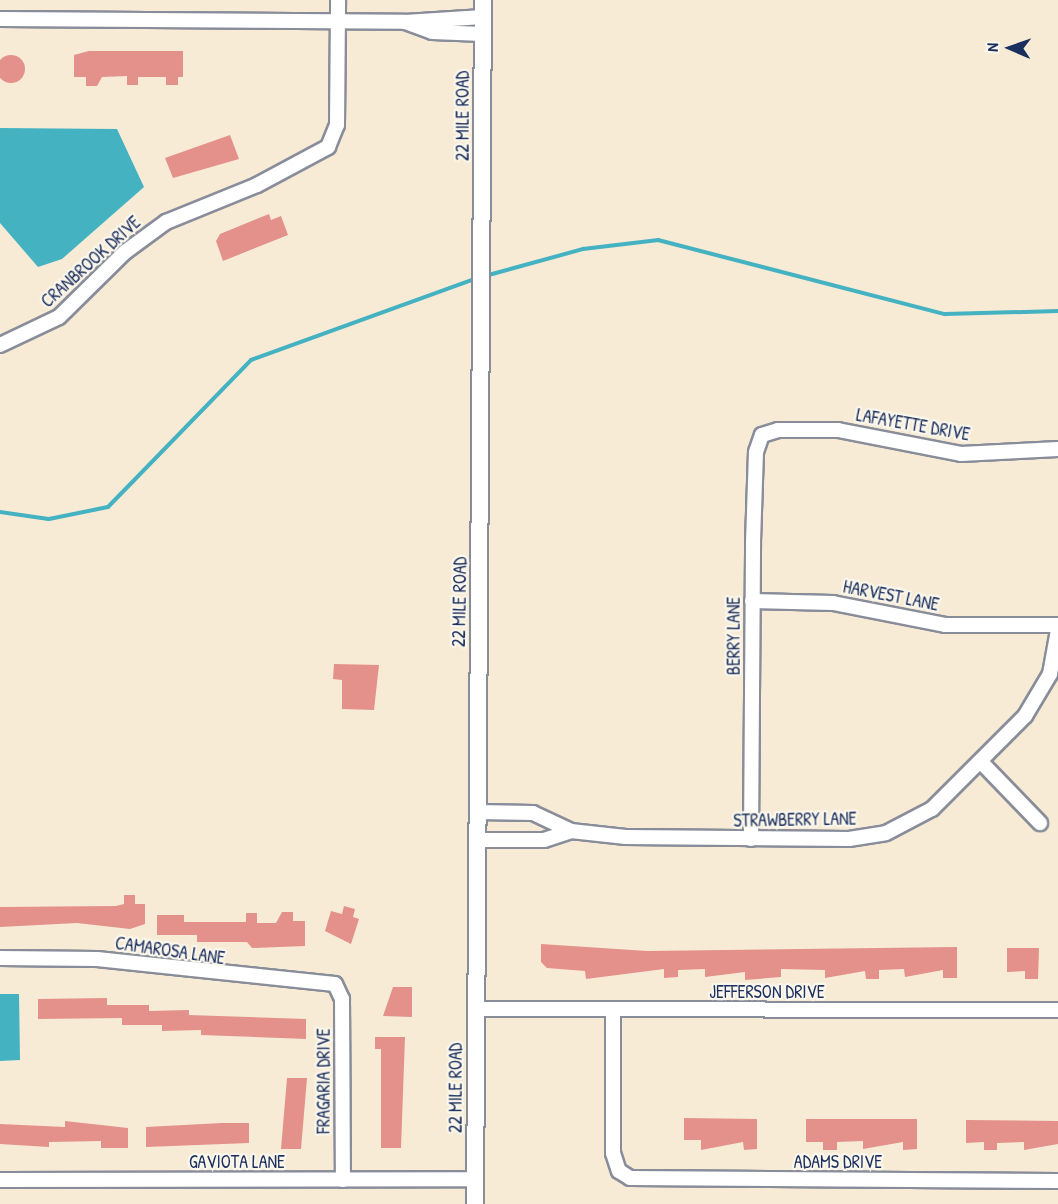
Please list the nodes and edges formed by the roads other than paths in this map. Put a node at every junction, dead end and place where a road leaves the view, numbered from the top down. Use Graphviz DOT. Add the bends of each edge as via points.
graph roads {
  1 [pos="338,0"];
  2 [pos="483,17"];
  3 [pos="0,19"];
  4 [pos="338,20"];
  5 [pos="0,345"];
  6 [pos="762,435"];
  7 [pos="1058,449"];
  8 [pos="753,601"];
  9 [pos="1058,625"];
  10 [pos="1058,630"];
  11 [pos="981,762"];
  12 [pos="478,812"];
  13 [pos="1040,823"];
  14 [pos="571,831"];
  15 [pos="751,839"];
  16 [pos="478,840"];
  17 [pos="0,958"];
  18 [pos="335,984"];
  19 [pos="476,1009"];
  20 [pos="613,1010"];
  21 [pos="1058,1010"];
  22 [pos="343,1179"];
  23 [pos="475,1179"];
  24 [pos="0,1180"];
  25 [pos="1058,1181"];
  26 [pos="475,1204"];
  1 -- 4 [label="street"];
  2 -- 4 [label="street" via="432,33 405,22"];
  2 -- 12 [label="street, 22 MILE ROAD"];
  3 -- 4 [label="street"];
  4 -- 5 [label="street, CRANBROOK DRIVE" via="333,141 257,185 166,222 125,252 59,317"];
  6 -- 7 [label="street, LAFAYETTE DRIVE" via="778,430 838,430 976,454"];
  6 -- 8 [label="street, BERRY LANE" via="756,452"];
  8 -- 9 [label="street, HARVEST LANE" via="832,603 945,625"];
  8 -- 15 [label="street, BERRY LANE"];
  10 -- 11 [label="street, STRAWBERRY LANE" via="1040,697"];
  11 -- 13 [label="street"];
  11 -- 15 [label="street, STRAWBERRY LANE" via="932,809 886,832 849,839"];
  12 -- 14 [label="street, STRAWBERRY LANE" via="533,813"];
  12 -- 16 [label="street, 22 MILE ROAD"];
  14 -- 15 [label="street, STRAWBERRY LANE"];
  14 -- 16 [label="street, STRAWBERRY LANE" via="544,840"];
  16 -- 19 [label="street, 22 MILE ROAD"];
  17 -- 18 [label="street, CAMAROSA LANE" via="97,959"];
  18 -- 22 [label="street, FRAGARIA DRIVE" via="342,999"];
  19 -- 20 [label="street, JEFFERSON DRIVE"];
  19 -- 23 [label="street, 22 MILE ROAD"];
  20 -- 21 [label="street, JEFFERSON DRIVE"];
  20 -- 25 [label="street, ADAMS DRIVE" via="613,1154 619,1171 638,1179"];
  22 -- 23 [label="street, GAVIOTA LANE"];
  22 -- 24 [label="street, GAVIOTA LANE"];
  23 -- 26 [label="street, 22 MILE ROAD"];
}
